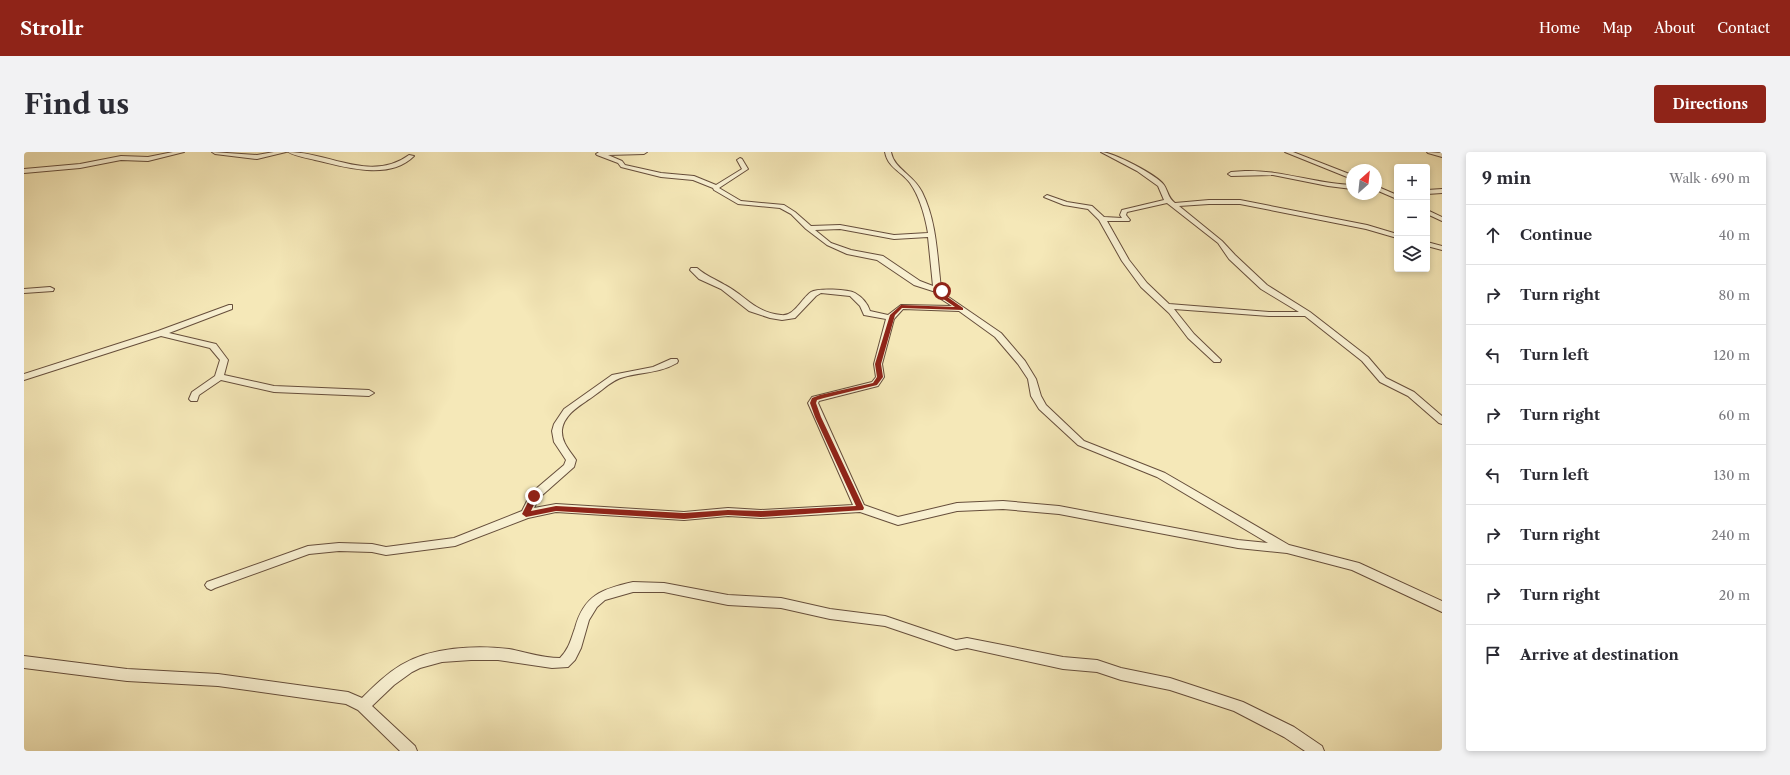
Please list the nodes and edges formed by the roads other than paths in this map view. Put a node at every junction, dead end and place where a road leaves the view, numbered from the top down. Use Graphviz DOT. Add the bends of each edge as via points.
graph roads {
  1 [pos="181,152"];
  2 [pos="215,152"];
  3 [pos="273,152"];
  4 [pos="283,152"];
  5 [pos="291,152"];
  6 [pos="644,152"];
  7 [pos="888,152"];
  8 [pos="1104,152"];
  9 [pos="1288,152"];
  10 [pos="1430,152"];
  11 [pos="595,153"];
  12 [pos="1442,155"];
  13 [pos="265,156"];
  14 [pos="412,156"];
  15 [pos="740,160"];
  16 [pos="24,171"];
  17 [pos="1231,174"];
  18 [pos="1346,175"];
  19 [pos="716,187"];
  20 [pos="1346,187"];
  21 [pos="1382,190"];
  22 [pos="1442,191"];
  23 [pos="1430,192"];
  24 [pos="1388,193"];
  25 [pos="1394,193"];
  26 [pos="1394,196"];
  27 [pos="1047,197"];
  28 [pos="1171,203"];
  29 [pos="1430,213"];
  30 [pos="1102,218"];
  31 [pos="1442,219"];
  32 [pos="808,228"];
  33 [pos="931,235"];
  34 [pos="1394,235"];
  35 [pos="1430,245"];
  36 [pos="1442,248"];
  37 [pos="694,270"];
  38 [pos="50,289"];
  39 [pos="24,291"];
  40 [pos="942,291"];
  41 [pos="229,306"];
  42 [pos="1167,306"];
  43 [pos="961,309"];
  44 [pos="1307,314"];
  45 [pos="890,318"];
  46 [pos="161,333"];
  47 [pos="1217,360"];
  48 [pos="674,361"];
  49 [pos="24,377"];
  50 [pos="219,377"];
  51 [pos="369,393"];
  52 [pos="194,399"];
  53 [pos="1437,413"];
  54 [pos="1442,421"];
  55 [pos="860,508"];
  56 [pos="526,514"];
  57 [pos="1287,549"];
  58 [pos="211,585"];
  59 [pos="1442,607"];
  60 [pos="24,662"];
  61 [pos="363,706"];
  62 [pos="410,751"];
  63 [pos="1317,751"];
  1 -- 16 [label="street" via="148,159 121,158 80,166"];
  2 -- 13 [label="street"];
  3 -- 13 [label="street"];
  4 -- 13 [label="street"];
  5 -- 14 [label="street" via="343,165 368,168 402,164"];
  6 -- 11 [label="street"];
  7 -- 33 [label="street" via="892,166 906,175 921,196"];
  8 -- 28 [label="street" via="1161,185"];
  9 -- 18 [label="street"];
  10 -- 12 [label="street"];
  11 -- 19 [label="street" via="620,162 623,166 661,175 694,178"];
  15 -- 19 [label="street" via="745,169"];
  17 -- 20 [label="street" via="1273,173"];
  19 -- 32 [label="street" via="740,203 782,206"];
  21 -- 24 [label="street"];
  22 -- 23 [label="street"];
  24 -- 25 [label="street"];
  24 -- 26 [label="street"];
  27 -- 30 [label="street" via="1066,204 1090,207"];
  28 -- 30 [label="street" via="1124,211 1123,215 1127,220"];
  28 -- 34 [label="street" via="1240,202 1367,227"];
  28 -- 44 [label="street" via="1220,242 1264,287"];
  29 -- 31 [label="street"];
  30 -- 42 [label="street" via="1126,261 1144,284"];
  32 -- 33 [label="street" via="840,227 894,237"];
  32 -- 40 [label="street" via="828,244 876,256 917,283"];
  33 -- 40 [label="street" via="937,290"];
  35 -- 36 [label="street"];
  37 -- 45 [label="street" via="702,277 724,287 752,309 782,318 792,316 813,294 820,291 852,294 862,302 867,313"];
  38 -- 39 [label="street"];
  40 -- 43 [label="street" via="944,297"];
  41 -- 46 [label="street"];
  42 -- 44 [label="street" via="1269,314"];
  42 -- 47 [label="street" via="1191,336"];
  43 -- 45 [label="street" via="901,307"];
  43 -- 57 [label="street" via="989,328 1008,347 1032,379 1042,407 1081,443 1161,475"];
  44 -- 53 [label="street" via="1365,359 1383,380 1411,394"];
  45 -- 55 [label="street" via="878,364 878,382 822,396 813,403"];
  46 -- 49 [label="street"];
  46 -- 50 [label="street" via="213,346 224,360"];
  48 -- 56 [label="street" via="659,369 617,377 574,404 564,415 557,429 558,439 571,460 569,467 534,496"];
  50 -- 51 [label="street" via="274,389"];
  50 -- 52 [label="street" via="195,394"];
  53 -- 54 [label="street"];
  55 -- 56 [label="street" via="684,516 556,508"];
  55 -- 57 [label="street" via="898,521 958,507 1004,505 1059,510 1238,544"];
  56 -- 58 [label="street" via="455,542 386,551 339,547 308,550"];
  57 -- 59 [label="street" via="1355,566"];
  60 -- 61 [label="street" via="120,675 218,680 328,694 348,698"];
  61 -- 62 [label="street"];
  61 -- 63 [label="street" via="387,682 408,667 428,660 460,655 506,655 563,663 577,645 588,608 600,598 636,585 654,585 729,600 773,602 830,614 893,622 956,645 967,643 1063,663 1097,666 1121,674 1170,684 1238,706 1289,732"];
}
